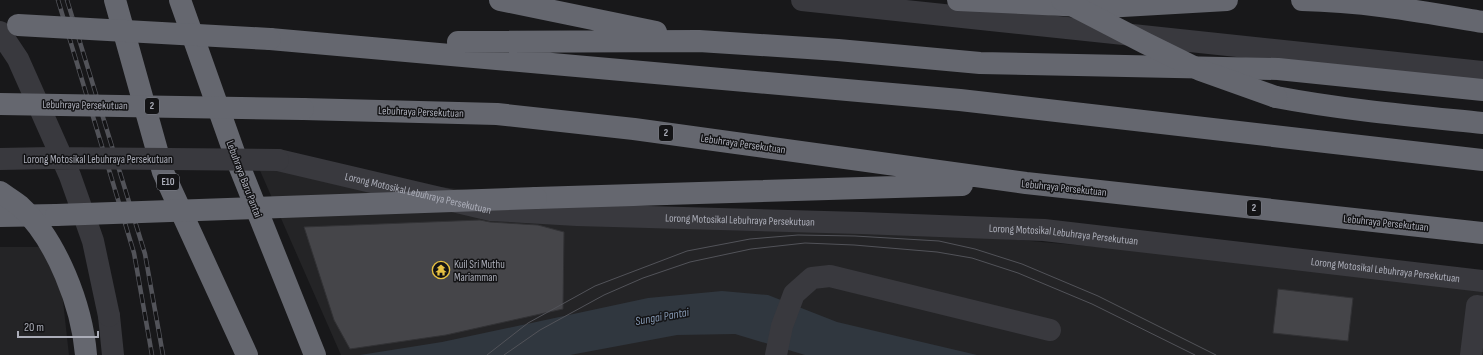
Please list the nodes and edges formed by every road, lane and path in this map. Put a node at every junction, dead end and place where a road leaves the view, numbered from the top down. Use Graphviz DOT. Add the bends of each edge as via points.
graph roads {
  1 [pos="115,0"];
  2 [pos="180,0"];
  3 [pos="500,0"];
  4 [pos="802,0"];
  5 [pos="958,0"];
  6 [pos="1062,0"];
  7 [pos="1227,0"];
  8 [pos="1302,0"];
  9 [pos="1483,22"];
  10 [pos="6,27"];
  11 [pos="699,41"];
  12 [pos="323,43"];
  13 [pos="1483,72"];
  14 [pos="1483,90"];
  15 [pos="0,104"];
  16 [pos="1483,123"];
  17 [pos="0,159"];
  18 [pos="1483,160"];
  19 [pos="1026,184"];
  20 [pos="0,192"];
  21 [pos="0,216"];
  22 [pos="1483,233"];
  23 [pos="1483,281"];
  24 [pos="1483,307"];
  25 [pos="1050,330"];
  26 [pos="86,355"];
  27 [pos="114,355"];
  28 [pos="247,355"];
  29 [pos="315,355"];
  30 [pos="776,355"];
  31 [pos="1471,355"];
  1 -- 28 [label="highway, E10" via="163,172"];
  2 -- 29 [label="highway, Lebuhraya Baru Pantai" via="236,158"];
  3 -- 11 [label="highway"];
  4 -- 13 [label="street"];
  5 -- 7 [label="highway, bridge" via="1105,7"];
  6 -- 16 [label="highway, bridge" via="1200,70 1276,97 1310,104"];
  8 -- 9 [label="highway" via="1325,0 1414,10"];
  10 -- 12 [label="highway, bridge"];
  10 -- 27 [label="street, bridge" via="70,176 94,241"];
  11 -- 12 [label="highway"];
  11 -- 14 [label="highway" via="980,63 1278,69"];
  12 -- 18 [label="highway" via="960,100"];
  15 -- 19 [label="highway, Lebuhraya Persekutuan / 2, bridge" via="497,114 634,129"];
  17 -- 23 [label="street, Lorong Motosikal Lebuhraya Persekutuan, bridge" via="278,160 491,210 1044,230"];
  19 -- 21 [label="highway, bridge"];
  19 -- 22 [label="highway, Lebuhraya Persekutuan / 2"];
  20 -- 26 [label="highway, bridge" via="20,206 43,233 67,278 78,307"];
  24 -- 31 [label="street" via="1477,306"];
  25 -- 30 [label="street" via="830,276 812,278 794,294 782,326"];
}
